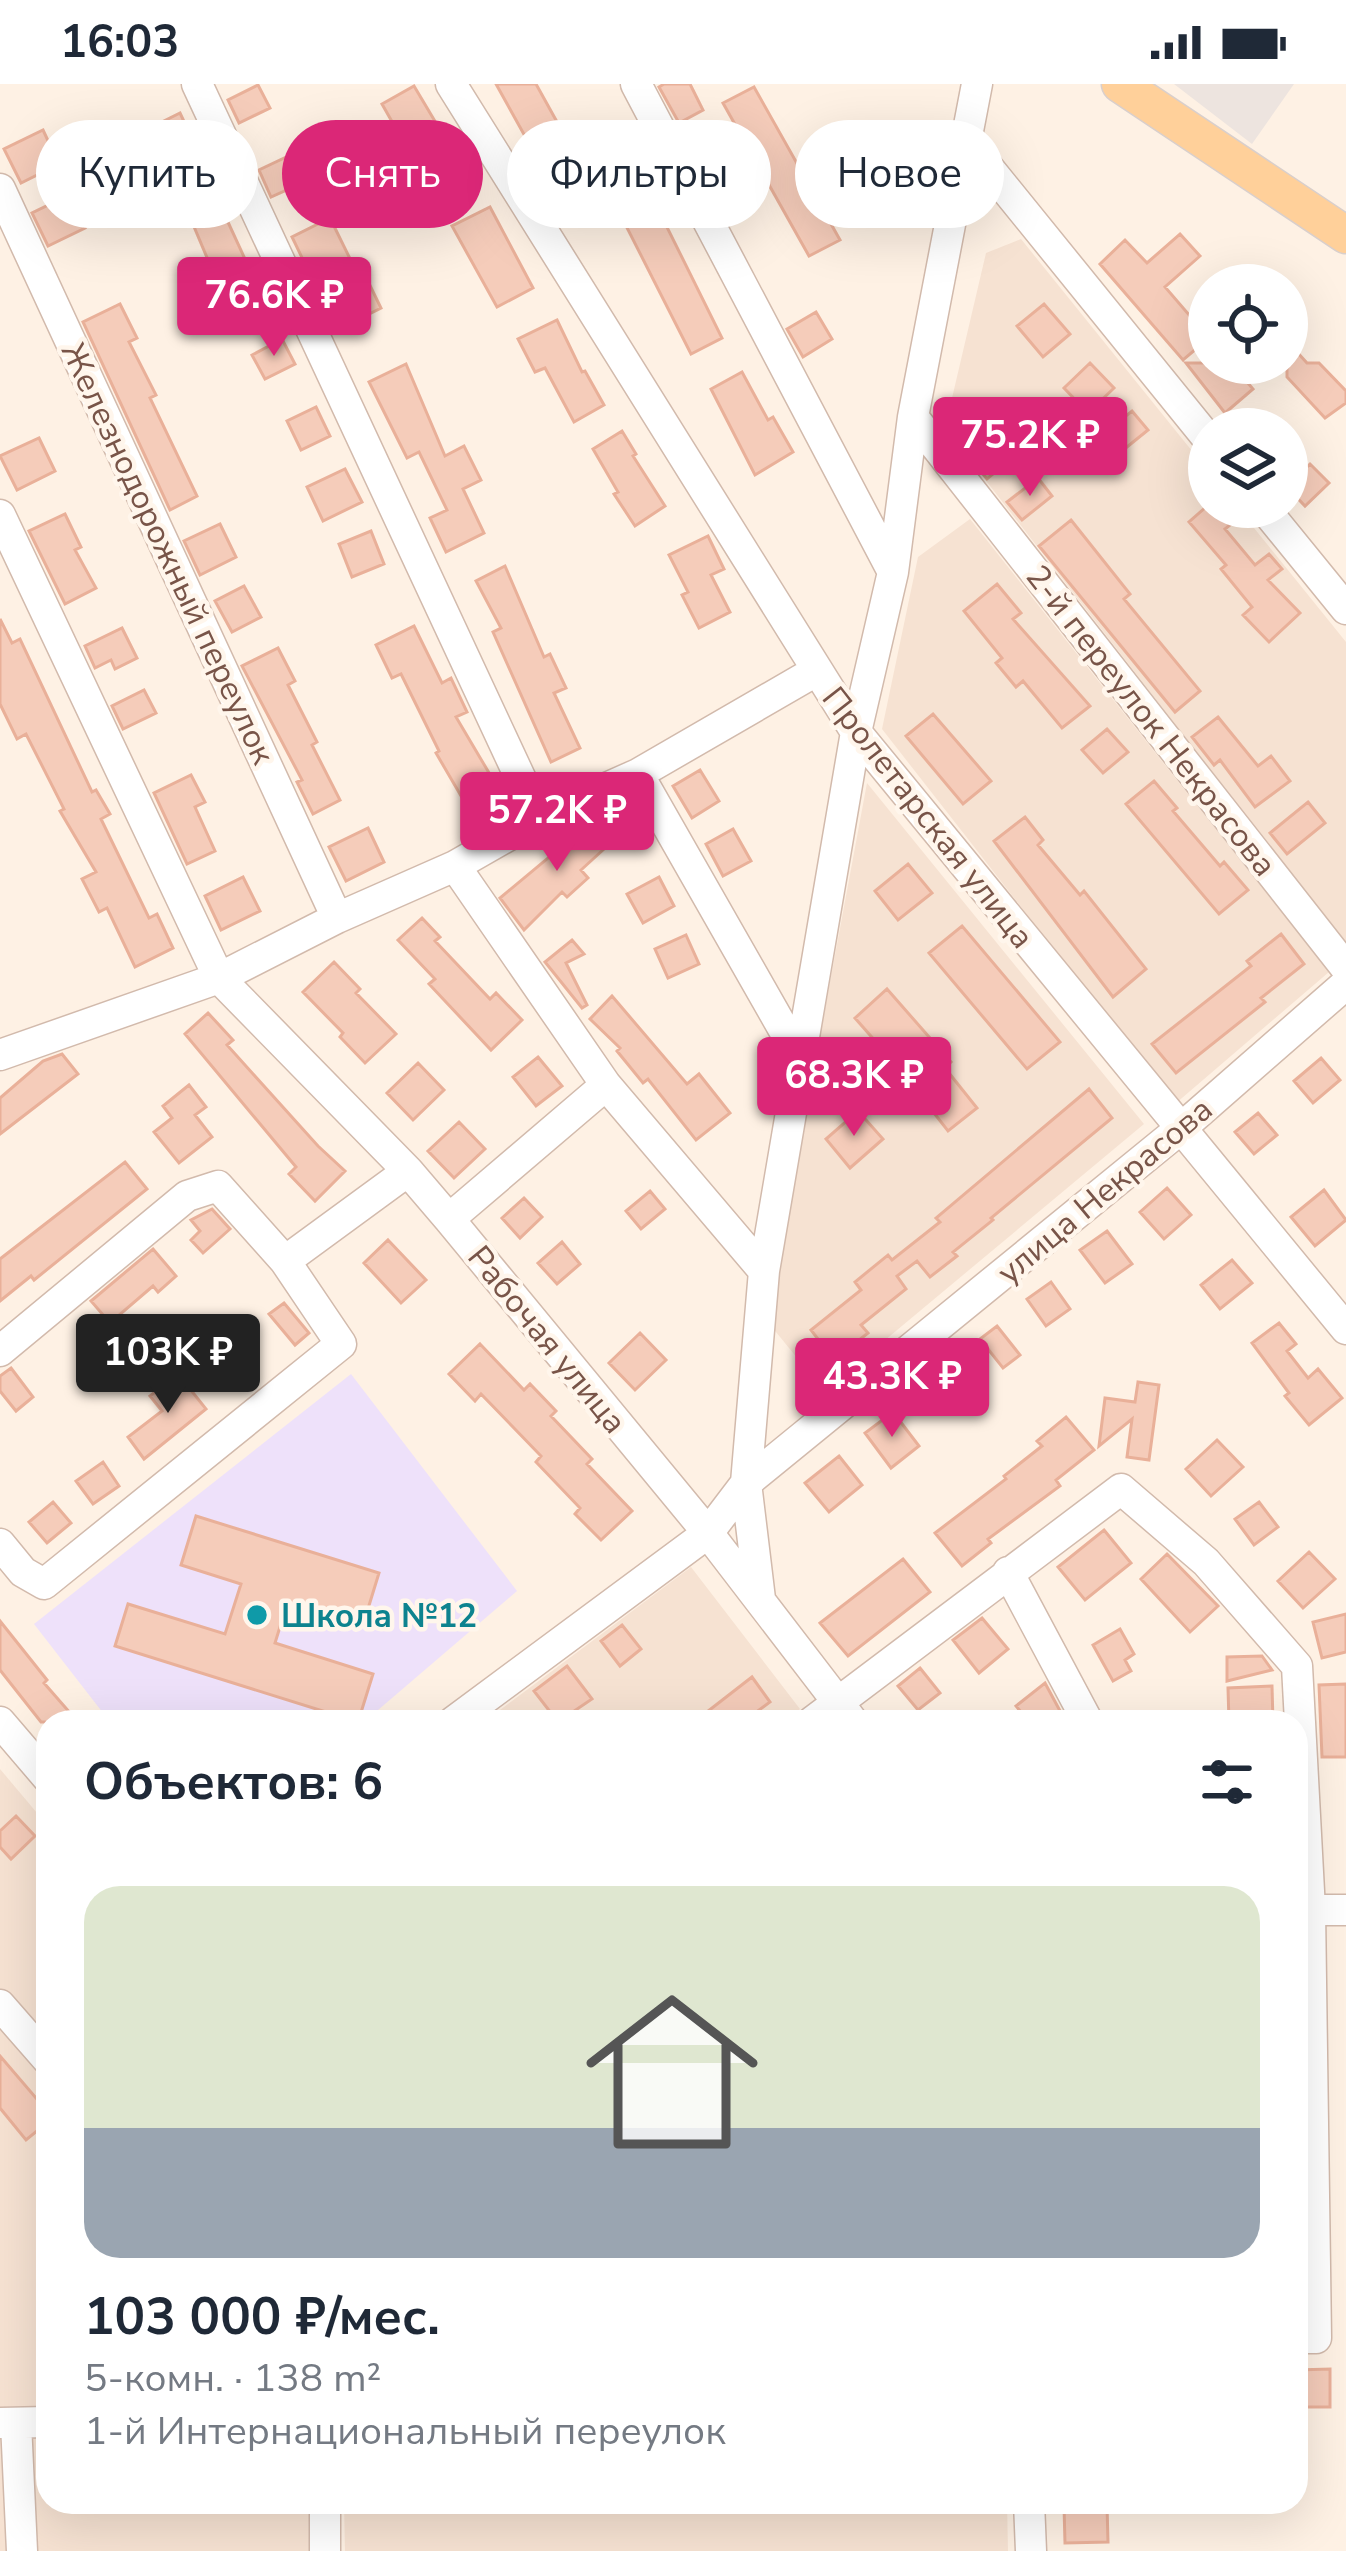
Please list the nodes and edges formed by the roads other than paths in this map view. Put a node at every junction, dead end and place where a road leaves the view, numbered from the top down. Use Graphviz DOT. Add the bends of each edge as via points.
graph roads {
  1 [pos="197,84"];
  2 [pos="451,84"];
  3 [pos="636,84"];
  4 [pos="977,84"];
  5 [pos="1120,84"];
  6 [pos="969,120"];
  7 [pos="1004,187"];
  8 [pos="0,189"];
  9 [pos="948,228"];
  10 [pos="1346,236"];
  11 [pos="1188,414"];
  12 [pos="913,417"];
  13 [pos="0,515"];
  14 [pos="1280,528"];
  15 [pos="893,572"];
  16 [pos="1346,609"];
  17 [pos="816,671"];
  18 [pos="856,732"];
  19 [pos="638,774"];
  20 [pos="539,818"];
  21 [pos="455,866"];
  22 [pos="338,918"];
  23 [pos="1346,968"];
  24 [pos="219,978"];
  25 [pos="1346,984"];
  26 [pos="0,1055"];
  27 [pos="800,1058"];
  28 [pos="606,1084"];
  29 [pos="1179,1130"];
  30 [pos="408,1171"];
  31 [pos="449,1219"];
  32 [pos="285,1261"];
  33 [pos="764,1270"];
  34 [pos="1346,1329"];
  35 [pos="0,1351"];
  36 [pos="746,1483"];
  37 [pos="707,1532"];
  38 [pos="0,1544"];
  39 [pos="1008,1572"];
  40 [pos="760,1599"];
  41 [pos="469,1710"];
  42 [pos="844,1710"];
  43 [pos="848,1710"];
  44 [pos="1082,1710"];
  45 [pos="1299,1710"];
  46 [pos="0,1722"];
  47 [pos="36,1764"];
  48 [pos="1308,1910"];
  49 [pos="1346,1910"];
  50 [pos="0,2005"];
  51 [pos="36,2041"];
  52 [pos="1308,2075"];
  53 [pos="1308,2338"];
  54 [pos="8,2423"];
  55 [pos="325,2514"];
  56 [pos="1029,2514"];
  57 [pos="22,2551"];
  58 [pos="326,2551"];
  59 [pos="1031,2551"];
  1 -- 20 [label="street"];
  2 -- 17 [label="street, Пролетарская улица"];
  3 -- 15 [label="street"];
  4 -- 6 [label="street"];
  5 -- 10 [label="main road"];
  7 -- 11 [label="street"];
  8 -- 22 [label="street, Железнодорожный переулок"];
  9 -- 12 [label="street"];
  12 -- 15 [label="street"];
  12 -- 23 [label="street, 2-й переулок Некрасова"];
  13 -- 24 [label="street, Рабочая улица"];
  14 -- 16 [label="street"];
  15 -- 18 [label="street"];
  17 -- 18 [label="street, Пролетарская улица"];
  17 -- 19 [label="street"];
  18 -- 27 [label="street"];
  18 -- 29 [label="street, Пролетарская улица"];
  19 -- 20 [label="street"];
  19 -- 27 [label="street"];
  20 -- 21 [label="street"];
  21 -- 22 [label="street"];
  21 -- 28 [label="street"];
  22 -- 24 [label="street"];
  24 -- 26 [label="street"];
  24 -- 30 [label="street, Рабочая улица"];
  25 -- 29 [label="street, улица Некрасова"];
  27 -- 33 [label="street"];
  28 -- 31 [label="street"];
  28 -- 33 [label="street"];
  29 -- 34 [label="street, Пролетарская улица"];
  29 -- 36 [label="street, улица Некрасова"];
  30 -- 31 [label="street, Рабочая улица"];
  30 -- 32 [label="street"];
  31 -- 37 [label="street, Рабочая улица"];
  32 -- 35 [label="street" via="218,1186 187,1196"];
  32 -- 38 [label="street" via="341,1344 44,1584"];
  33 -- 36 [label="street"];
  36 -- 37 [label="street, улица Некрасова"];
  36 -- 40 [label="street"];
  37 -- 40 [label="street, Рабочая улица"];
  37 -- 41 [label="street"];
  39 -- 43 [label="street"];
  39 -- 44 [label="street"];
  39 -- 45 [label="street" via="1121,1489 1206,1562 1298,1666"];
  40 -- 42 [label="street, Рабочая улица"];
  46 -- 47 [label="street"];
  48 -- 49 [label="street"];
  50 -- 51 [label="street"];
  52 -- 53 [label="street" via="1316,2338"];
  54 -- 57 [label="street"];
  55 -- 58 [label="street"];
  56 -- 59 [label="street"];
}
